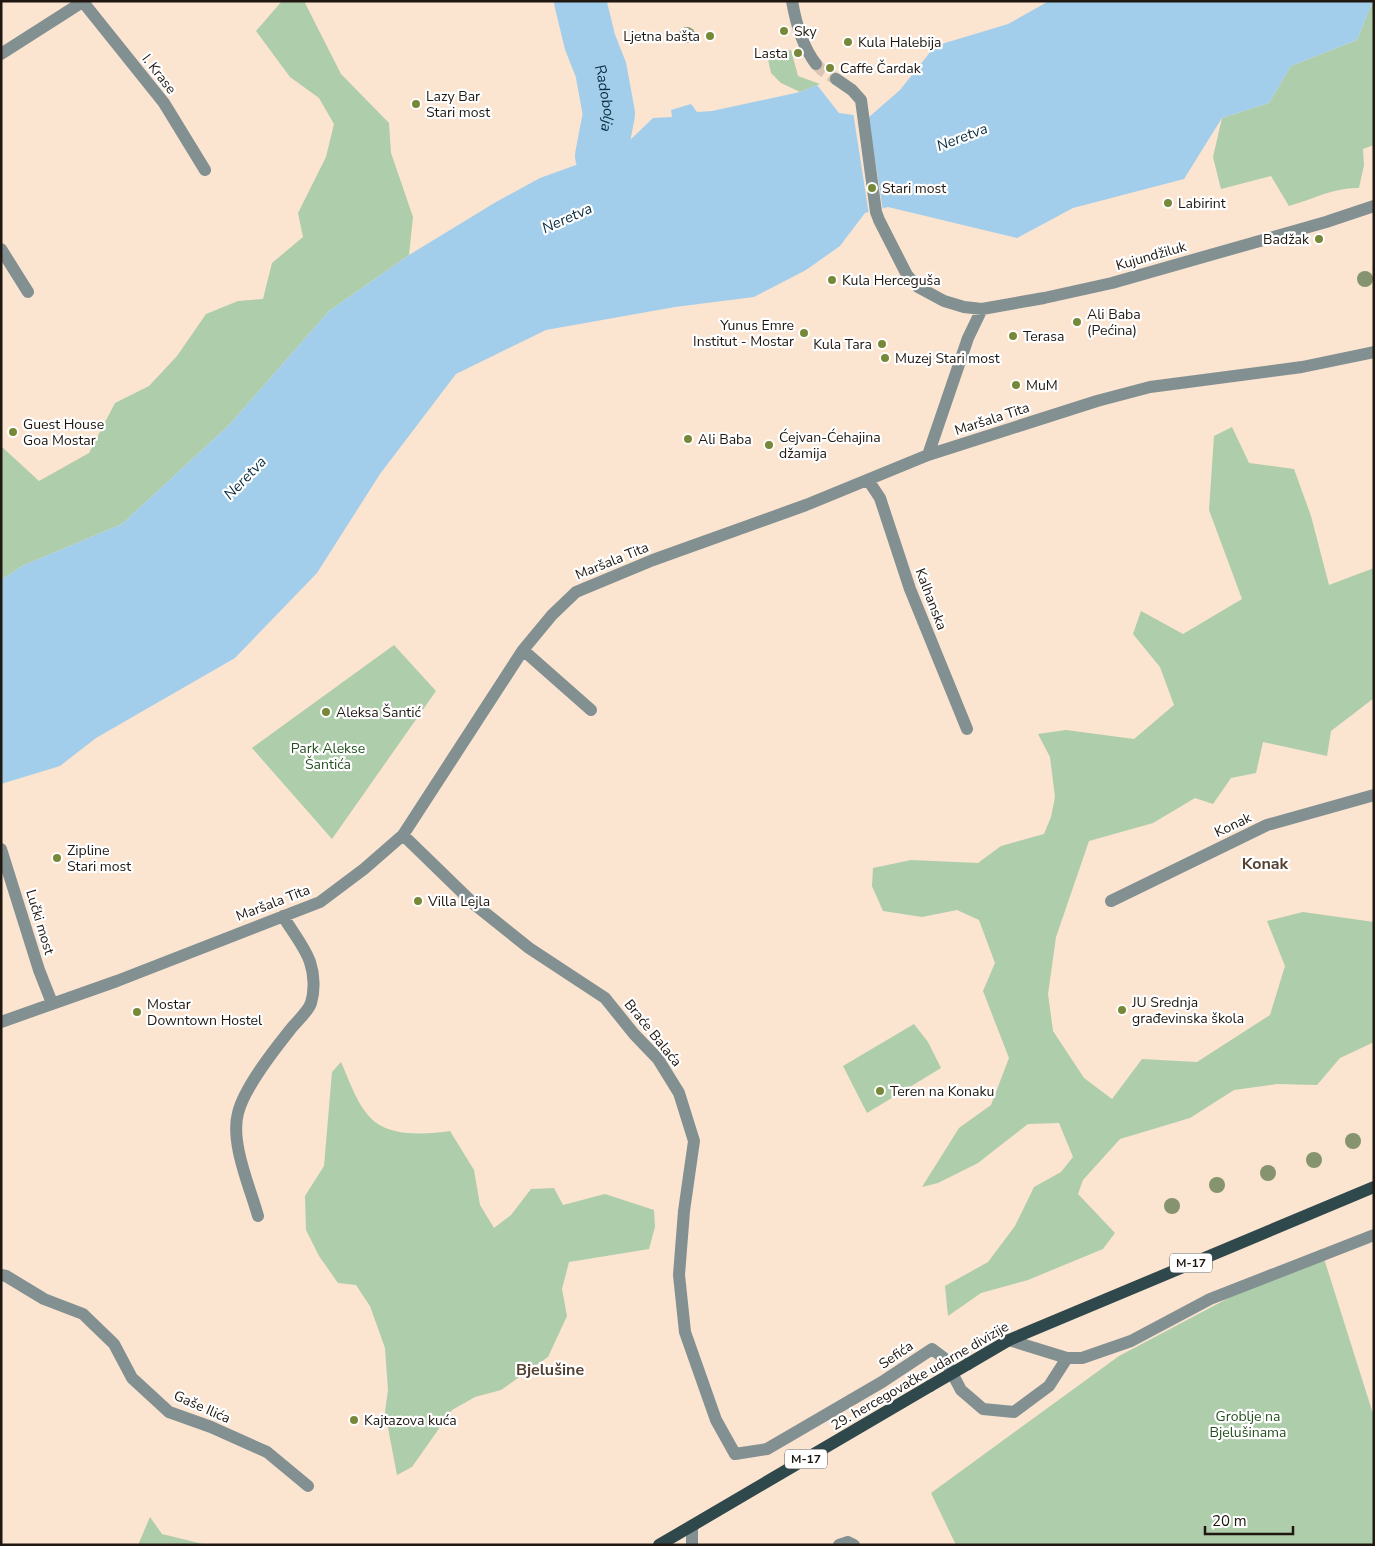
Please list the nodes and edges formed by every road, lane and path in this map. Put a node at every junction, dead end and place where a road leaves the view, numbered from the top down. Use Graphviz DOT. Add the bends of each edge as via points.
graph roads {
  1 [pos="792,1"];
  2 [pos="83,2"];
  3 [pos="1,54"];
  4 [pos="816,64"];
  5 [pos="836,79"];
  6 [pos="206,170"];
  7 [pos="1374,206"];
  8 [pos="1,249"];
  9 [pos="28,292"];
  10 [pos="982,309"];
  11 [pos="1374,352"];
  12 [pos="928,455"];
  13 [pos="868,480"];
  14 [pos="523,650"];
  15 [pos="591,710"];
  16 [pos="967,729"];
  17 [pos="1374,795"];
  18 [pos="403,835"];
  19 [pos="1,849"];
  20 [pos="1111,901"];
  21 [pos="283,916"];
  22 [pos="52,1003"];
  23 [pos="1,1022"];
  24 [pos="1374,1187"];
  25 [pos="258,1216"];
  26 [pos="1374,1235"];
  27 [pos="1,1275"];
  28 [pos="1010,1340"];
  29 [pos="1067,1358"];
  30 [pos="735,1454"];
  31 [pos="308,1486"];
  32 [pos="687,1529"];
  33 [pos="659,1545"];
  34 [pos="692,1545"];
  35 [pos="839,1545"];
  36 [pos="854,1545"];
  1 -- 4 [label="street" via="798,30"];
  2 -- 3 [label="street"];
  2 -- 6 [label="street, I. Krase" via="164,103"];
  5 -- 10 [label="street, Kujundžiluk" via="861,100 876,212 907,275 918,286 944,301"];
  7 -- 10 [label="street, Kujundžiluk" via="1112,283"];
  8 -- 9 [label="street"];
  10 -- 12 [label="street" via="964,346"];
  11 -- 12 [label="street, Maršala Tita" via="1302,367 1150,387"];
  12 -- 13 [label="street, Maršala Tita"];
  13 -- 14 [label="street, Maršala Tita" via="576,592"];
  13 -- 16 [label="street, Kalhanska" via="880,498 910,589"];
  14 -- 15 [label="street"];
  14 -- 18 [label="street, Maršala Tita"];
  17 -- 20 [label="street, Konak" via="1267,825"];
  18 -- 21 [label="street, Maršala Tita" via="320,902"];
  18 -- 30 [label="street, Braće Balaća" via="474,904 529,948 605,998 658,1059 678,1093 694,1141 679,1275 685,1332 716,1420"];
  19 -- 22 [label="street, Lučki most"];
  21 -- 22 [label="street, Maršala Tita"];
  21 -- 25 [label="street" via="310,961 314,982 310,1004 279,1044 247,1092 238,1112 239,1151"];
  22 -- 23 [label="street, Maršala Tita"];
  24 -- 28 [label="main road, 29. hercegovačke udarne divizije / M-17"];
  26 -- 29 [label="street" via="1210,1300 1131,1342 1082,1358"];
  27 -- 31 [label="street, Gaše Ilića" via="44,1299 83,1314 114,1344 132,1378 169,1412 267,1452"];
  28 -- 29 [label="street"];
  28 -- 32 [label="main road, 29. hercegovačke udarne divizije / M-17, bridge"];
  29 -- 30 [label="street, Sefića" via="1050,1386 1014,1412 983,1409 961,1390 944,1358 932,1350 767,1450"];
  32 -- 33 [label="main road, 29. hercegovačke udarne divizije / M-17"];
  32 -- 34 [label="street"];
  35 -- 36 [label="street" via="848,1542"];
}
